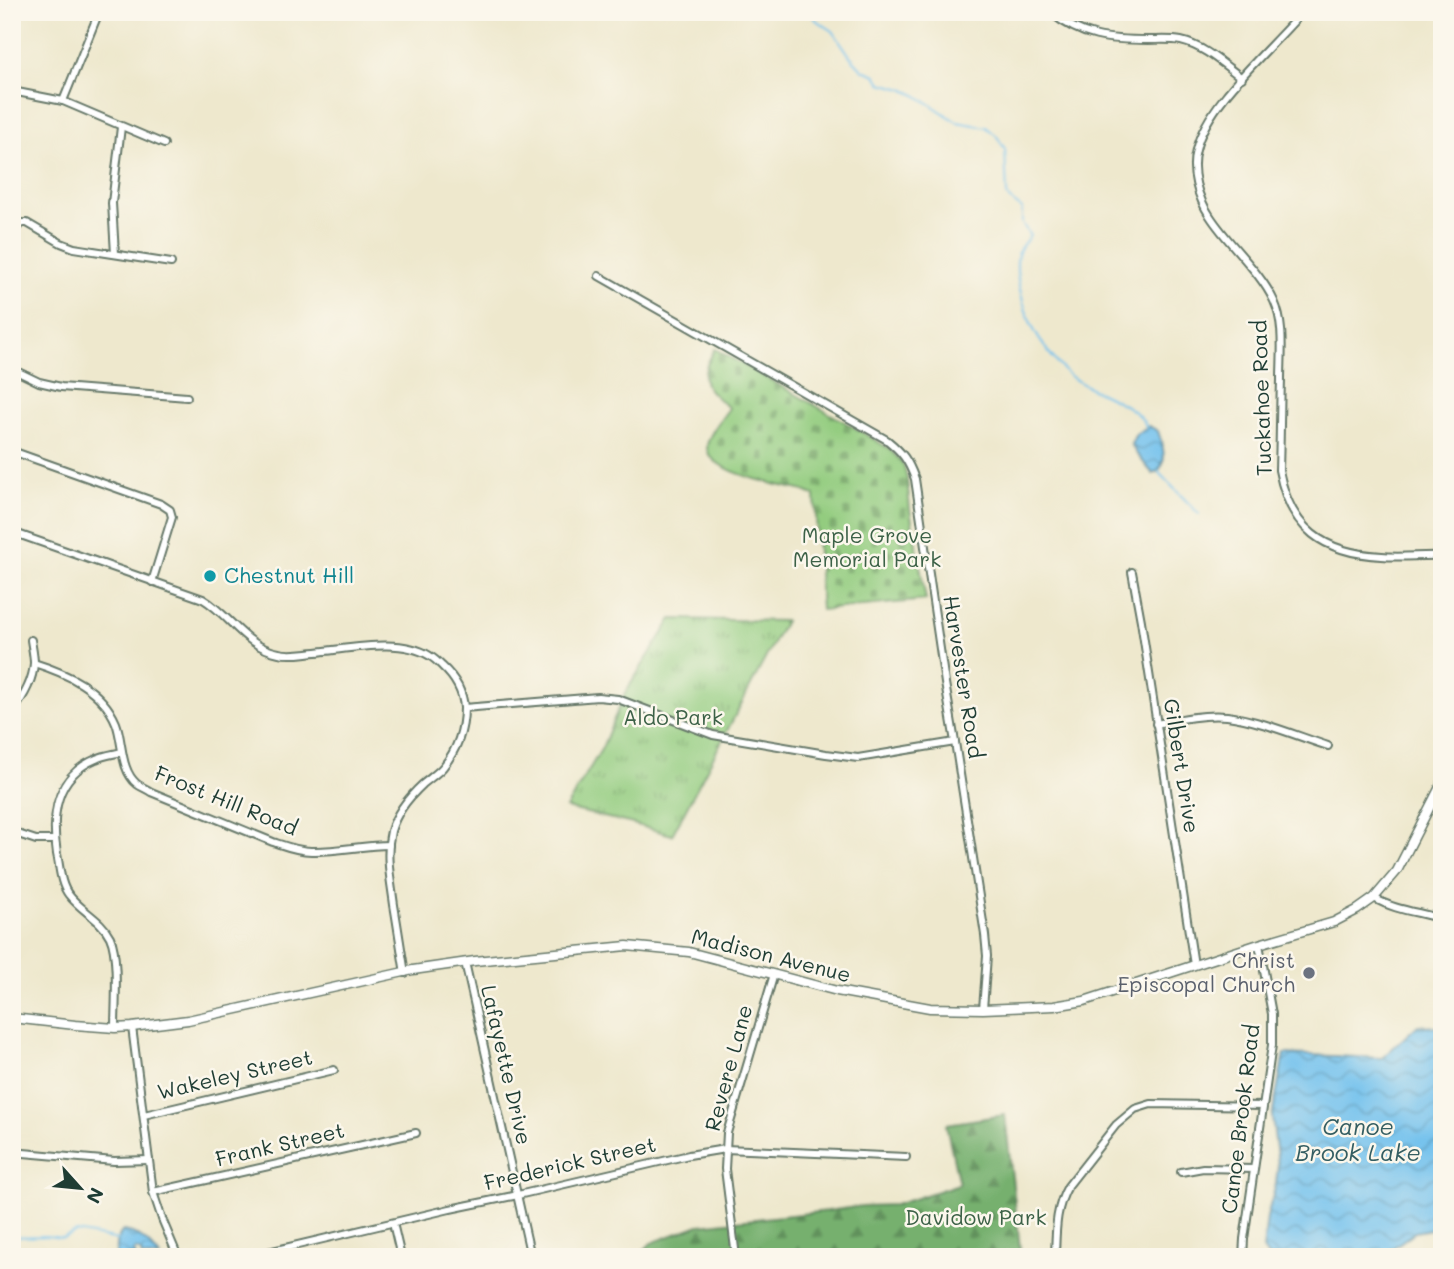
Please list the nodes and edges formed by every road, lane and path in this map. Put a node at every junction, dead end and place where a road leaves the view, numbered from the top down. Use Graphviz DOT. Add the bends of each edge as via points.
graph roads {
  1 [pos="99,12"];
  2 [pos="1051,12"];
  3 [pos="1302,12"];
  4 [pos="1241,78"];
  5 [pos="12,90"];
  6 [pos="63,101"];
  7 [pos="121,127"];
  8 [pos="164,144"];
  9 [pos="12,229"];
  10 [pos="115,254"];
  11 [pos="171,263"];
  12 [pos="599,276"];
  13 [pos="12,369"];
  14 [pos="187,397"];
  15 [pos="12,451"];
  16 [pos="12,532"];
  17 [pos="1442,556"];
  18 [pos="1132,572"];
  19 [pos="152,582"];
  20 [pos="31,640"];
  21 [pos="34,663"];
  22 [pos="464,708"];
  23 [pos="12,712"];
  24 [pos="1156,723"];
  25 [pos="955,741"];
  26 [pos="1328,746"];
  27 [pos="122,752"];
  28 [pos="1442,783"];
  29 [pos="12,832"];
  30 [pos="55,840"];
  31 [pos="389,845"];
  32 [pos="1374,898"];
  33 [pos="1442,919"];
  34 [pos="1259,944"];
  35 [pos="465,962"];
  36 [pos="1194,965"];
  37 [pos="405,973"];
  38 [pos="774,974"];
  39 [pos="983,1009"];
  40 [pos="12,1018"];
  41 [pos="132,1027"];
  42 [pos="115,1028"];
  43 [pos="334,1070"];
  44 [pos="1263,1107"];
  45 [pos="144,1115"];
  46 [pos="416,1133"];
  47 [pos="725,1149"];
  48 [pos="12,1152"];
  49 [pos="906,1157"];
  50 [pos="149,1160"];
  51 [pos="1254,1169"];
  52 [pos="1181,1172"];
  53 [pos="153,1192"];
  54 [pos="518,1195"];
  55 [pos="393,1223"];
  56 [pos="178,1257"];
  57 [pos="247,1257"];
  58 [pos="401,1257"];
  59 [pos="531,1257"];
  60 [pos="736,1257"];
  61 [pos="1055,1257"];
  62 [pos="1243,1257"];
  1 -- 6 [label="street"];
  2 -- 4 [label="street" via="1097,37 1194,45"];
  3 -- 4 [label="street, Tuckahoe Road"];
  4 -- 17 [label="street, Tuckahoe Road" via="1201,135 1195,152 1195,177 1206,209 1275,302 1281,325 1279,470 1283,491 1299,520 1328,545 1383,557"];
  5 -- 6 [label="street"];
  6 -- 7 [label="street"];
  7 -- 8 [label="street"];
  7 -- 10 [label="street" via="112,203"];
  9 -- 10 [label="street" via="27,223 68,246"];
  10 -- 11 [label="street"];
  12 -- 25 [label="street, Harvester Road" via="887,439 908,461 915,479"];
  13 -- 14 [label="street" via="61,387"];
  15 -- 19 [label="street" via="170,510 172,517"];
  16 -- 19 [label="street"];
  18 -- 24 [label="street, Gilbert Drive"];
  19 -- 22 [label="street" via="203,599 240,634 279,654 402,646 418,650 447,670"];
  20 -- 21 [label="street"];
  21 -- 23 [label="street" via="23,699"];
  21 -- 27 [label="street, Frost Hill Road" via="93,692 115,721"];
  22 -- 25 [label="street" via="618,699 713,735 858,758"];
  22 -- 31 [label="street" via="455,749 442,768 410,797 391,830"];
  24 -- 26 [label="street" via="1227,716"];
  24 -- 36 [label="street, Gilbert Drive"];
  25 -- 39 [label="street, Harvester Road" via="985,935"];
  27 -- 30 [label="street" via="99,757 70,777 55,809"];
  27 -- 31 [label="street, Frost Hill Road" via="137,784 273,842 309,851"];
  28 -- 32 [label="street, Madison Avenue" via="1396,871"];
  29 -- 30 [label="street"];
  30 -- 42 [label="street" via="68,894 100,923 115,951"];
  31 -- 37 [label="street" via="388,866"];
  32 -- 33 [label="street" via="1387,906"];
  32 -- 34 [label="street, Madison Avenue" via="1334,922"];
  34 -- 36 [label="street, Madison Avenue"];
  34 -- 44 [label="street, Canoe Brook Road" via="1273,1029"];
  35 -- 37 [label="street, Madison Avenue"];
  35 -- 38 [label="street, Madison Avenue" via="627,946 689,952"];
  35 -- 54 [label="street, Lafayette Drive"];
  36 -- 39 [label="street, Madison Avenue" via="1084,1001"];
  37 -- 41 [label="street, Madison Avenue" via="188,1020"];
  38 -- 39 [label="street, Madison Avenue" via="891,1002"];
  38 -- 47 [label="street, Revere Lane"];
  40 -- 42 [label="street, Madison Avenue"];
  41 -- 42 [label="street, Madison Avenue"];
  41 -- 45 [label="street"];
  43 -- 45 [label="street, Wakeley Street"];
  44 -- 51 [label="street, Canoe Brook Road"];
  44 -- 61 [label="street" via="1152,1104 1135,1109 1116,1125 1062,1196"];
  45 -- 50 [label="street"];
  46 -- 53 [label="street, Frank Street"];
  47 -- 49 [label="street, Frederick Street"];
  47 -- 54 [label="street, Frederick Street"];
  47 -- 60 [label="street, Revere Lane"];
  48 -- 50 [label="street"];
  50 -- 53 [label="street"];
  51 -- 52 [label="street"];
  51 -- 62 [label="street, Canoe Brook Road"];
  53 -- 56 [label="street"];
  54 -- 55 [label="street, Frederick Street"];
  54 -- 59 [label="street, Lafayette Drive"];
  55 -- 57 [label="street, Frederick Street"];
  55 -- 58 [label="street"];
}
